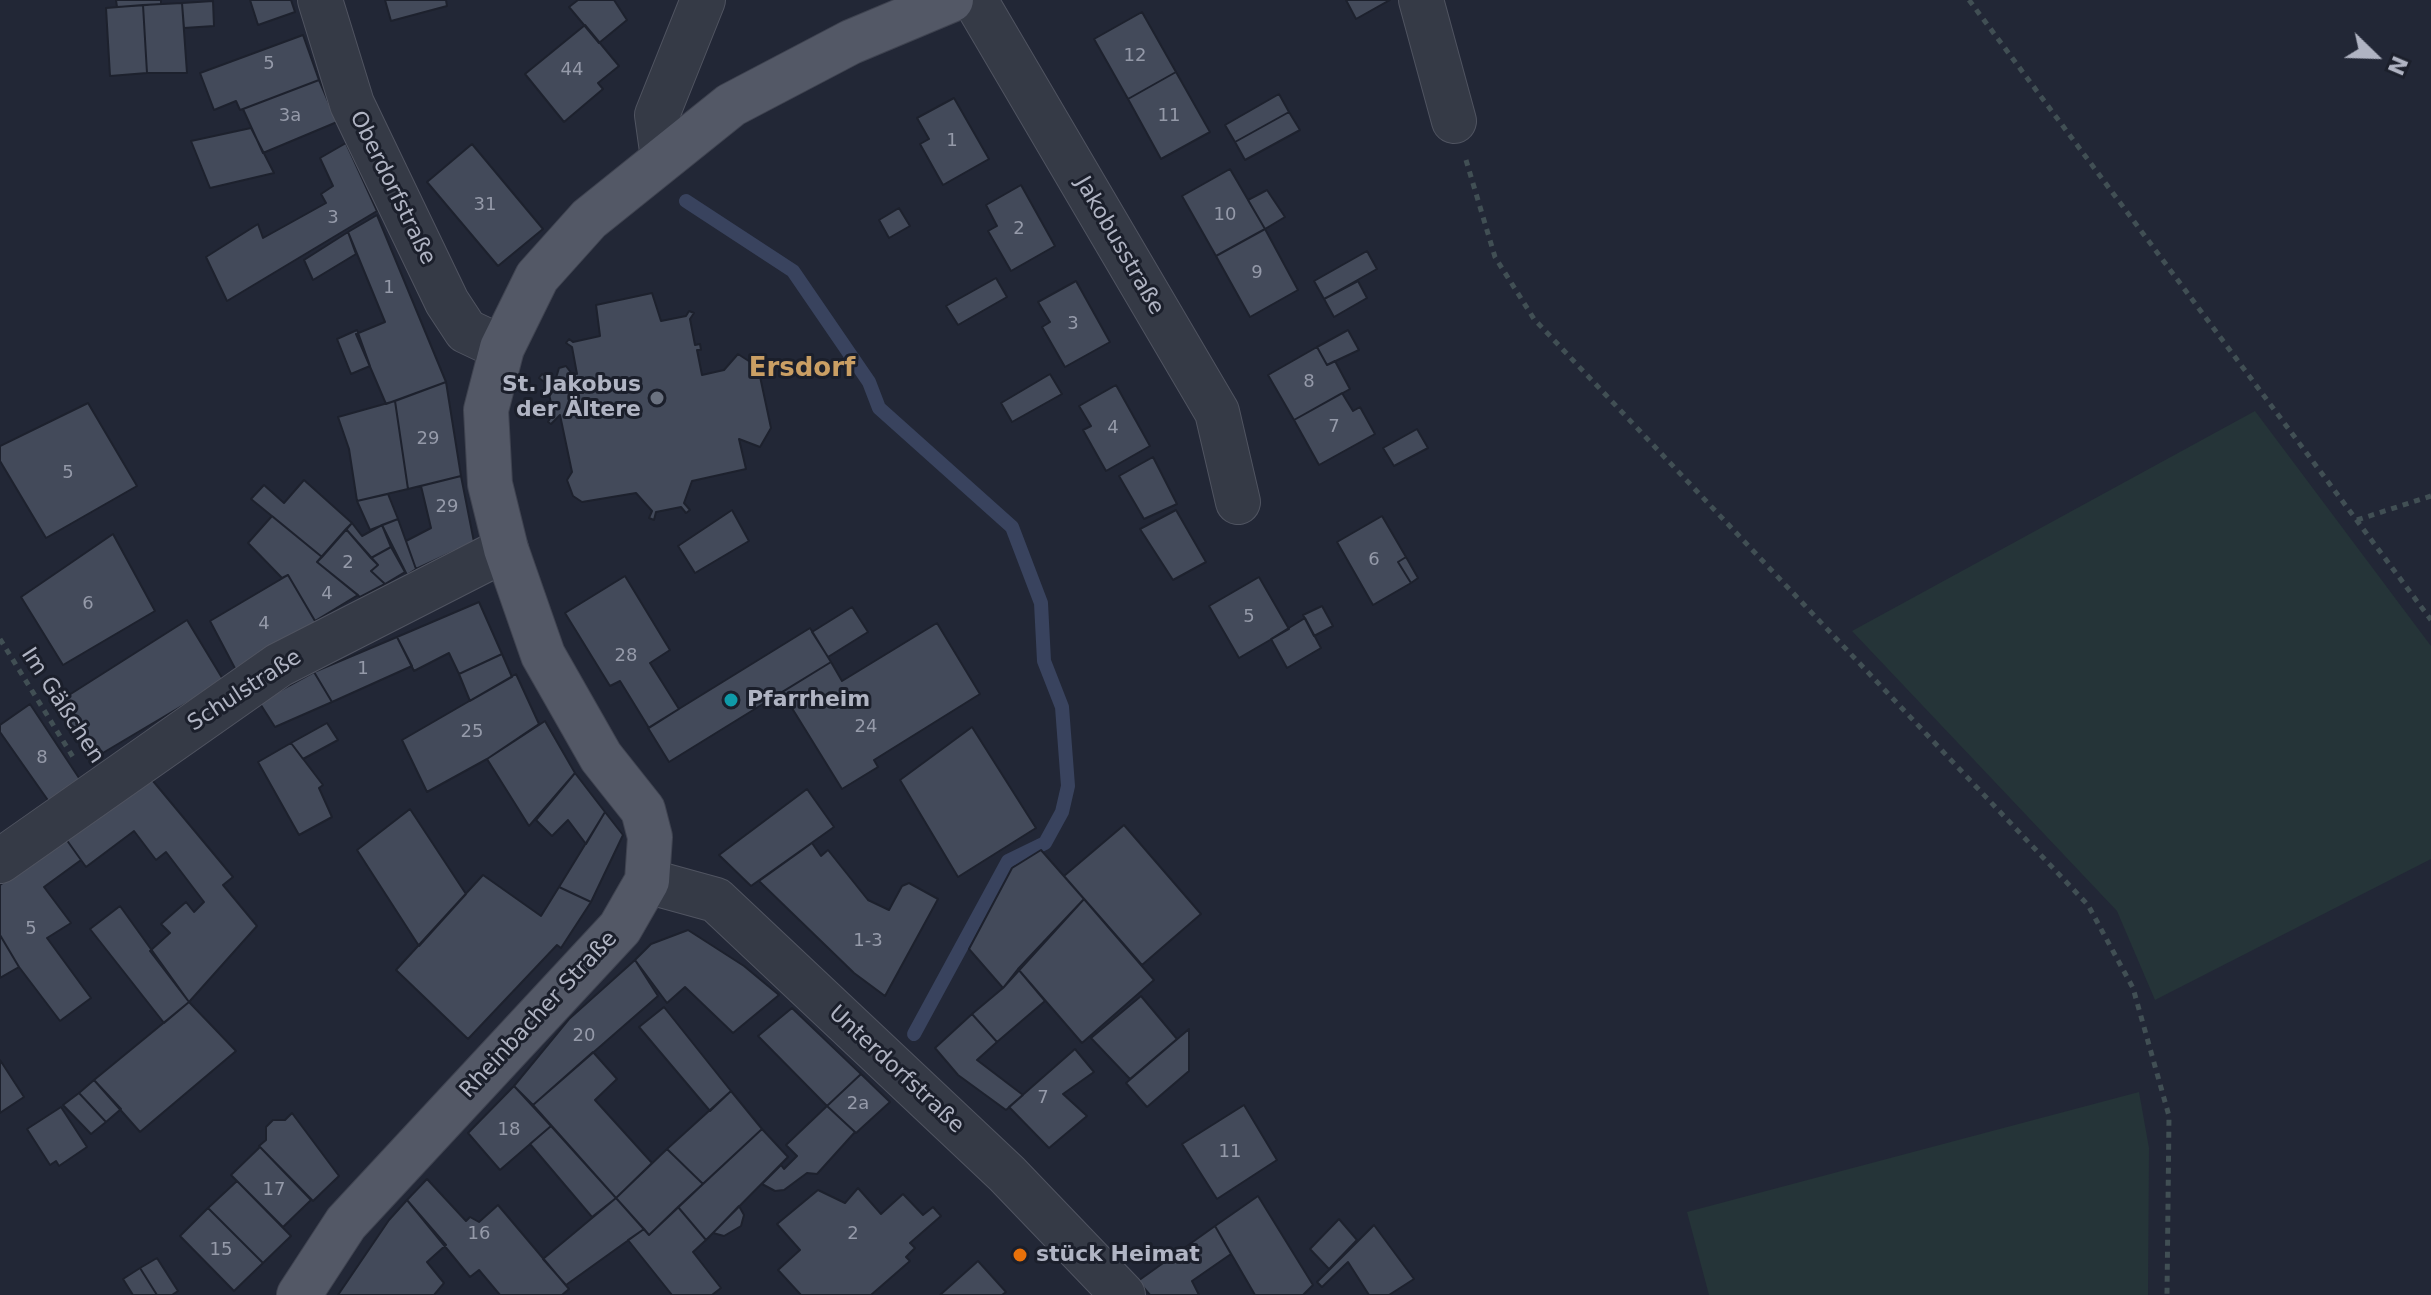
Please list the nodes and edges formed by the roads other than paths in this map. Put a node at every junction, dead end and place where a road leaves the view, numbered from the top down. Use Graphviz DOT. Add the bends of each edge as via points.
graph roads {
  1 [pos="320,0"];
  2 [pos="703,0"];
  3 [pos="951,0"];
  4 [pos="975,0"];
  5 [pos="1421,0"];
  6 [pos="1454,121"];
  7 [pos="663,158"];
  8 [pos="502,348"];
  9 [pos="1238,502"];
  10 [pos="506,549"];
  11 [pos="0,861"];
  12 [pos="647,881"];
  13 [pos="299,1295"];
  14 [pos="1123,1295"];
  1 -- 8 [label="street, Oberdorfstraße" via="352,104 447,302 466,331"];
  2 -- 7 [label="street" via="657,115"];
  3 -- 7 [label="main road, Rheinbacher Straße" via="851,42 731,105"];
  4 -- 9 [label="street, Jakobusstraße" via="1217,412"];
  5 -- 6 [label="street"];
  7 -- 8 [label="main road, Rheinbacher Straße" via="589,219 537,277"];
  8 -- 10 [label="main road, Rheinbacher Straße" via="486,410 490,484"];
  10 -- 11 [label="street, Schulstraße" via="279,665"];
  10 -- 12 [label="main road, Rheinbacher Straße" via="543,655 601,757 643,810 650,837"];
  12 -- 13 [label="main road, Rheinbacher Straße" via="620,928 346,1223"];
  12 -- 14 [label="street, Unterdorfstraße" via="716,900 1007,1174"];
}
